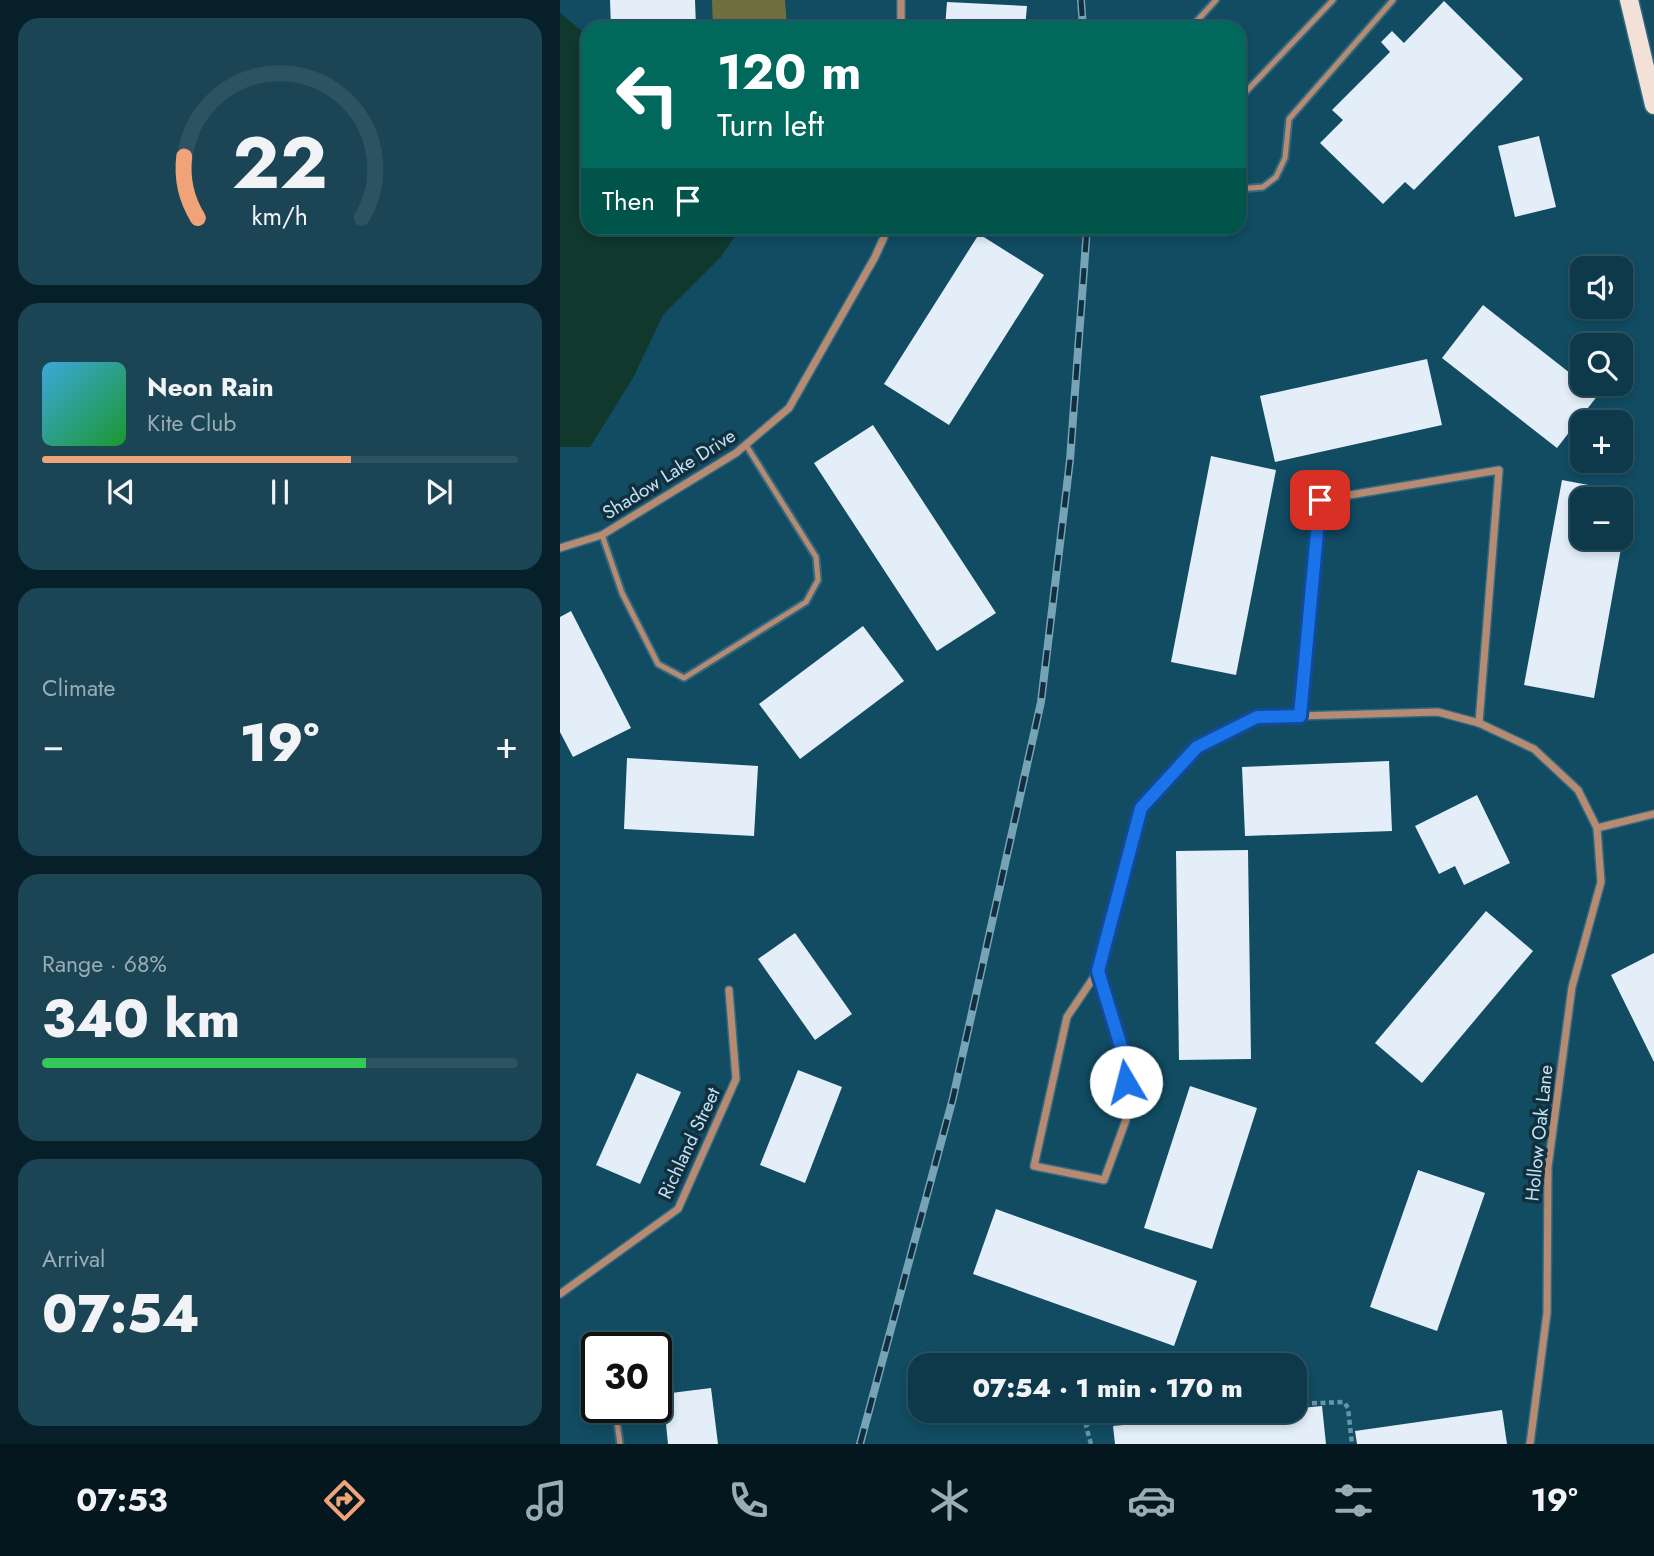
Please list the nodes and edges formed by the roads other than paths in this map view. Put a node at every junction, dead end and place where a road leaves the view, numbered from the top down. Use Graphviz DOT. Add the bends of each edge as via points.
graph roads {
  1 [pos="901,0"];
  2 [pos="1216,0"];
  3 [pos="1333,0"];
  4 [pos="1393,0"];
  5 [pos="1629,0"];
  6 [pos="901,21"];
  7 [pos="1197,21"];
  8 [pos="1246,92"];
  9 [pos="1654,104"];
  10 [pos="1246,188"];
  11 [pos="885,235"];
  12 [pos="746,445"];
  13 [pos="601,535"];
  14 [pos="560,548"];
  15 [pos="1300,716"];
  16 [pos="1479,723"];
  17 [pos="1654,814"];
  18 [pos="1597,828"];
  19 [pos="1098,971"];
  20 [pos="729,990"];
  21 [pos="560,1294"];
  22 [pos="617,1423"];
  23 [pos="620,1444"];
  24 [pos="1530,1444"];
  1 -- 6 [label="street"];
  2 -- 7 [label="lane"];
  3 -- 8 [label="lane"];
  4 -- 10 [label="lane" via="1289,119 1284,158 1276,177 1263,187"];
  5 -- 9 [label="main road"];
  11 -- 12 [label="street, Shadow Lake Drive" via="789,408"];
  12 -- 13 [label="street, Shadow Lake Drive"];
  12 -- 13 [label="lane" via="817,557 818,580 806,602 684,678 658,664 622,593"];
  13 -- 14 [label="street, Shadow Lake Drive"];
  15 -- 16 [label="street, Hollow Oak Lane" via="1438,712"];
  15 -- 16 [label="street" via="1320,500 1499,470"];
  15 -- 19 [label="street, Hollow Oak Lane" via="1257,717 1197,747 1141,808"];
  16 -- 18 [label="street, Hollow Oak Lane" via="1534,749 1578,790"];
  17 -- 18 [label="street"];
  18 -- 24 [label="street, Hollow Oak Lane" via="1601,882 1572,987 1548,1167 1547,1314"];
  19 -- 19 [label="street, Hollow Oak Lane" via="1126,1063 1126,1120 1104,1180 1034,1166 1067,1017"];
  20 -- 21 [label="street, Richland Street" via="736,1079 678,1209"];
  22 -- 23 [label="lane"];
}
